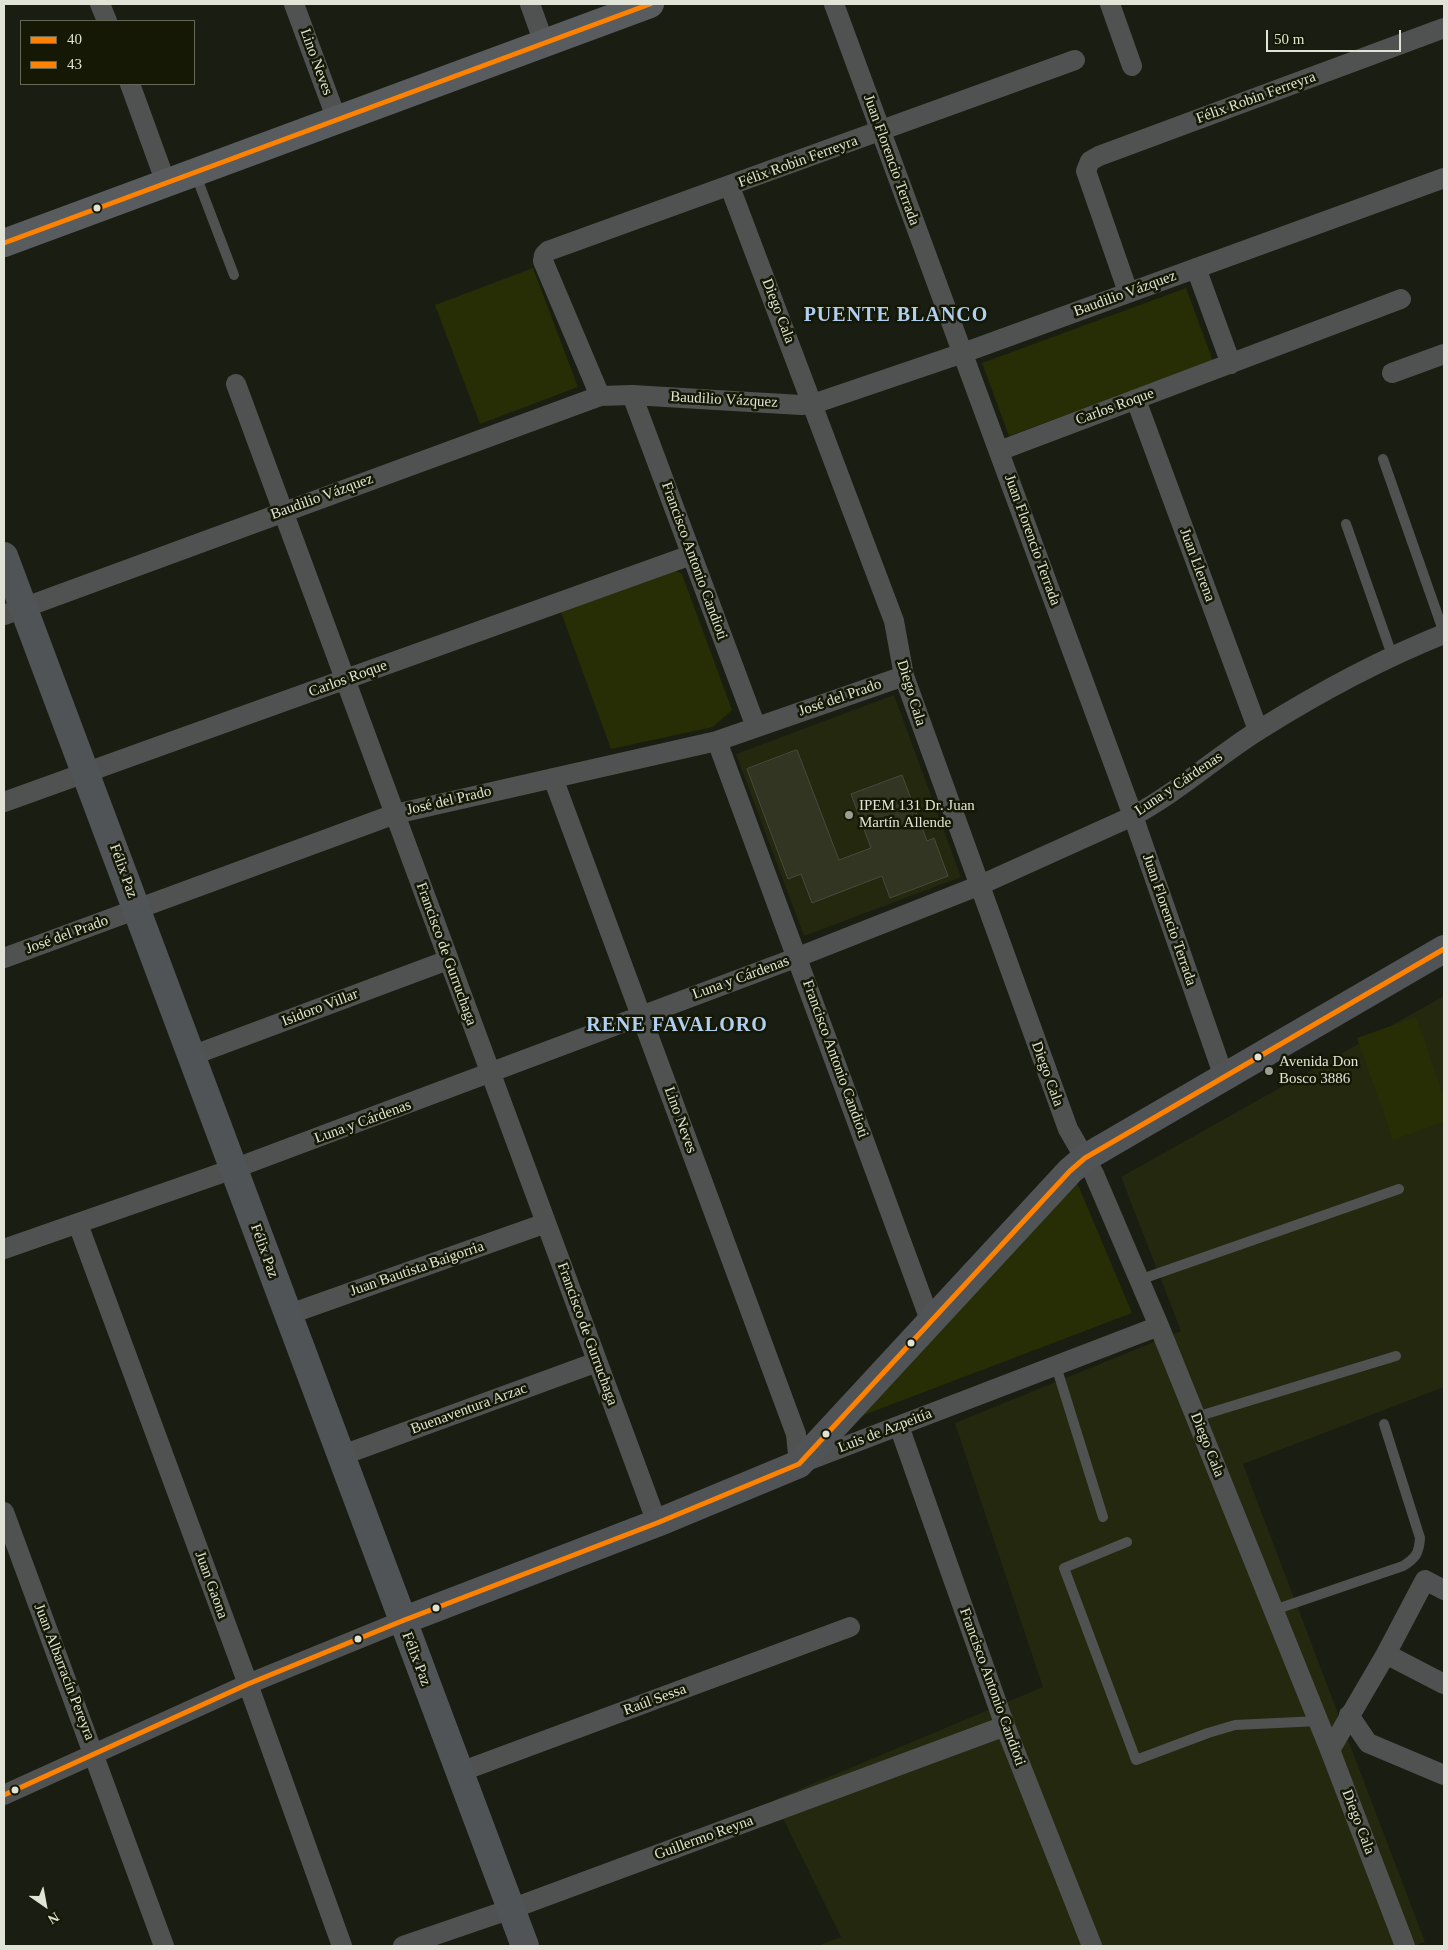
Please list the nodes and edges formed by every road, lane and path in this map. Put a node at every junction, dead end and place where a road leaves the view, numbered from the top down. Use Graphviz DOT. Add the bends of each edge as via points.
graph roads {
  1 [pos="100,4"];
  2 [pos="294,4"];
  3 [pos="530,4"];
  4 [pos="650,4"];
  5 [pos="834,4"];
  6 [pos="1110,4"];
  7 [pos="107,20"];
  8 [pos="1444,28"];
  9 [pos="544,43"];
  10 [pos="1075,60"];
  11 [pos="1132,66"];
  12 [pos="130,85"];
  13 [pos="337,120"];
  14 [pos="880,132"];
  15 [pos="194,172"];
  16 [pos="1444,178"];
  17 [pos="166,183"];
  18 [pos="730,187"];
  19 [pos="4,243"];
  20 [pos="1196,268"];
  21 [pos="234,275"];
  22 [pos="1128,292"];
  23 [pos="1400,300"];
  24 [pos="963,353"];
  25 [pos="1444,354"];
  26 [pos="1231,364"];
  27 [pos="1392,373"];
  28 [pos="236,384"];
  29 [pos="632,395"];
  30 [pos="600,396"];
  31 [pos="1136,400"];
  32 [pos="813,404"];
  33 [pos="999,451"];
  34 [pos="1383,459"];
  35 [pos="282,511"];
  36 [pos="1346,524"];
  37 [pos="691,555"];
  38 [pos="4,556"];
  39 [pos="13,612"];
  40 [pos="1444,633"];
  41 [pos="1392,655"];
  42 [pos="904,676"];
  43 [pos="345,680"];
  44 [pos="756,727"];
  45 [pos="1258,730"];
  46 [pos="717,741"];
  47 [pos="87,772"];
  48 [pos="553,778"];
  49 [pos="4,802"];
  50 [pos="395,814"];
  51 [pos="1133,816"];
  52 [pos="978,886"];
  53 [pos="137,910"];
  54 [pos="1444,949"];
  55 [pos="798,957"];
  56 [pos="4,958"];
  57 [pos="448,960"];
  58 [pos="641,1014"];
  59 [pos="191,1056"];
  60 [pos="491,1074"];
  61 [pos="1224,1077"];
  62 [pos="1085,1158"];
  63 [pos="233,1169"];
  64 [pos="1398,1189"];
  65 [pos="546,1223"];
  66 [pos="78,1224"];
  67 [pos="4,1249"];
  68 [pos="1139,1280"];
  69 [pos="287,1314"];
  70 [pos="930,1320"];
  71 [pos="1159,1326"];
  72 [pos="1396,1356"];
  73 [pos="597,1362"];
  74 [pos="1056,1366"];
  75 [pos="1196,1418"];
  76 [pos="1384,1424"];
  77 [pos="899,1426"];
  78 [pos="340,1456"];
  79 [pos="799,1464"];
  80 [pos="4,1512"];
  81 [pos="1103,1517"];
  82 [pos="657,1523"];
  83 [pos="1127,1542"];
  84 [pos="1444,1590"];
  85 [pos="1274,1610"];
  86 [pos="402,1621"];
  87 [pos="850,1627"];
  88 [pos="1386,1654"];
  89 [pos="248,1684"];
  90 [pos="1444,1684"];
  91 [pos="1349,1716"];
  92 [pos="1318,1721"];
  93 [pos="1005,1726"];
  94 [pos="1330,1750"];
  95 [pos="94,1754"];
  96 [pos="460,1772"];
  97 [pos="1444,1775"];
  98 [pos="4,1795"];
  99 [pos="511,1910"];
  100 [pos="164,1946"];
  101 [pos="342,1946"];
  102 [pos="403,1946"];
  103 [pos="525,1946"];
  104 [pos="1092,1946"];
  105 [pos="1405,1946"];
  1 -- 7 [label="street"];
  2 -- 13 [label="street, Lino Neves"];
  3 -- 9 [label="street"];
  4 -- 9 [label="main road"];
  5 -- 14 [label="street, Juan Florencio Terrada"];
  6 -- 11 [label="street"];
  8 -- 22 [label="street, Félix Robin Ferreyra" via="1090,161 1086,171 1089,183"];
  9 -- 13 [label="main road"];
  10 -- 14 [label="street, Félix Robin Ferreyra"];
  12 -- 17 [label="street"];
  13 -- 15 [label="main road"];
  14 -- 18 [label="street, Félix Robin Ferreyra"];
  14 -- 24 [label="street, Juan Florencio Terrada"];
  15 -- 17 [label="main road"];
  15 -- 21 [label="lane"];
  16 -- 20 [label="street, Baudilio Vázquez"];
  17 -- 19 [label="main road"];
  18 -- 30 [label="street, Félix Robin Ferreyra" via="548,250 544,255 543,261"];
  18 -- 32 [label="street, Diego Cala"];
  20 -- 22 [label="street, Baudilio Vázquez"];
  20 -- 26 [label="street"];
  22 -- 24 [label="street, Baudilio Vázquez"];
  23 -- 26 [label="street, Carlos Roque"];
  24 -- 32 [label="street, Baudilio Vázquez"];
  24 -- 33 [label="street, Juan Florencio Terrada"];
  25 -- 27 [label="street"];
  26 -- 31 [label="street, Carlos Roque"];
  28 -- 35 [label="street, Francisco de Gurruchaga"];
  29 -- 30 [label="street, Baudilio Vázquez"];
  29 -- 32 [label="street, Baudilio Vázquez"];
  29 -- 37 [label="street, Francisco Antonio Candioti"];
  30 -- 35 [label="street, Baudilio Vázquez"];
  31 -- 33 [label="street, Carlos Roque"];
  31 -- 45 [label="street, Juan Llerena"];
  32 -- 42 [label="street, Diego Cala" via="896,626"];
  33 -- 51 [label="street, Juan Florencio Terrada"];
  34 -- 40 [label="lane"];
  35 -- 39 [label="street, Baudilio Vázquez"];
  35 -- 43 [label="street, Francisco de Gurruchaga"];
  36 -- 41 [label="lane"];
  37 -- 43 [label="street, Carlos Roque"];
  37 -- 44 [label="street, Francisco Antonio Candioti"];
  38 -- 39 [label="main road, Félix Paz"];
  39 -- 47 [label="main road, Félix Paz"];
  40 -- 41 [label="street, Luna y Cárdenas"];
  41 -- 45 [label="street, Luna y Cárdenas"];
  42 -- 44 [label="street, José del Prado"];
  42 -- 52 [label="street, Diego Cala"];
  43 -- 47 [label="street, Carlos Roque"];
  43 -- 50 [label="street, Francisco de Gurruchaga"];
  44 -- 46 [label="street, José del Prado"];
  45 -- 51 [label="street, Luna y Cárdenas"];
  46 -- 48 [label="street, José del Prado"];
  46 -- 55 [label="street, Francisco Antonio Candioti"];
  47 -- 49 [label="street, Carlos Roque"];
  47 -- 53 [label="main road, Félix Paz"];
  48 -- 50 [label="street, José del Prado"];
  48 -- 58 [label="street, Lino Neves"];
  50 -- 53 [label="street, José del Prado"];
  50 -- 57 [label="street, Francisco de Gurruchaga"];
  51 -- 52 [label="street, Luna y Cárdenas"];
  51 -- 61 [label="street, Juan Florencio Terrada"];
  52 -- 55 [label="street, Luna y Cárdenas"];
  52 -- 62 [label="street, Diego Cala" via="1068,1130"];
  53 -- 56 [label="street, José del Prado"];
  53 -- 59 [label="main road, Félix Paz"];
  54 -- 61 [label="main road"];
  55 -- 58 [label="street, Luna y Cárdenas"];
  55 -- 70 [label="street, Francisco Antonio Candioti"];
  57 -- 59 [label="street, Isidoro Villar"];
  57 -- 60 [label="street, Francisco de Gurruchaga"];
  58 -- 60 [label="street, Luna y Cárdenas"];
  58 -- 79 [label="street, Lino Neves" via="796,1434"];
  59 -- 63 [label="main road, Félix Paz"];
  60 -- 63 [label="street, Luna y Cárdenas"];
  60 -- 65 [label="street, Francisco de Gurruchaga"];
  61 -- 62 [label="main road"];
  62 -- 68 [label="street, Diego Cala"];
  62 -- 70 [label="main road"];
  63 -- 66 [label="street, Luna y Cárdenas"];
  63 -- 69 [label="main road, Félix Paz"];
  64 -- 68 [label="lane"];
  65 -- 69 [label="street, Juan Bautista Baigorria"];
  65 -- 73 [label="street, Francisco de Gurruchaga"];
  66 -- 67 [label="street, Luna y Cárdenas"];
  66 -- 89 [label="street, Juan Gaona"];
  68 -- 71 [label="street, Diego Cala"];
  69 -- 78 [label="main road, Félix Paz"];
  70 -- 79 [label="main road"];
  71 -- 74 [label="street, Luis de Azpeitía"];
  71 -- 75 [label="street, Diego Cala"];
  72 -- 75 [label="lane"];
  73 -- 78 [label="street, Buenaventura Arzac"];
  73 -- 82 [label="street, Francisco de Gurruchaga"];
  74 -- 77 [label="street, Luis de Azpeitía"];
  74 -- 81 [label="lane"];
  75 -- 85 [label="street, Diego Cala"];
  76 -- 85 [label="lane" via="1420,1538 1419,1551 1403,1566"];
  77 -- 79 [label="street, Luis de Azpeitía"];
  77 -- 93 [label="street, Francisco Antonio Candioti"];
  78 -- 86 [label="main road, Félix Paz"];
  79 -- 82 [label="main road, Luis de Azpeitía"];
  80 -- 95 [label="street, Juan Albarracín Pereyra"];
  82 -- 86 [label="main road, Luis de Azpeitía"];
  83 -- 92 [label="lane" via="1064,1568 1136,1760 1235,1725"];
  84 -- 88 [label="street" via="1426,1580"];
  85 -- 92 [label="street, Diego Cala"];
  86 -- 89 [label="street, Luis de Azpeitía"];
  86 -- 96 [label="main road, Félix Paz"];
  87 -- 96 [label="street, Raúl Sessa"];
  88 -- 90 [label="street"];
  88 -- 91 [label="street"];
  89 -- 95 [label="street, Luis de Azpeitía"];
  89 -- 101 [label="street, Juan Gaona"];
  91 -- 94 [label="street"];
  91 -- 97 [label="street" via="1368,1743"];
  92 -- 94 [label="street, Diego Cala"];
  93 -- 99 [label="street, Guillermo Reyna"];
  93 -- 104 [label="street, Francisco Antonio Candioti"];
  94 -- 105 [label="street, Diego Cala"];
  95 -- 98 [label="street, Luis de Azpeitía"];
  95 -- 100 [label="street, Juan Albarracín Pereyra"];
  96 -- 99 [label="main road, Félix Paz"];
  99 -- 102 [label="street, Guillermo Reyna"];
  99 -- 103 [label="main road, Félix Paz"];
}
